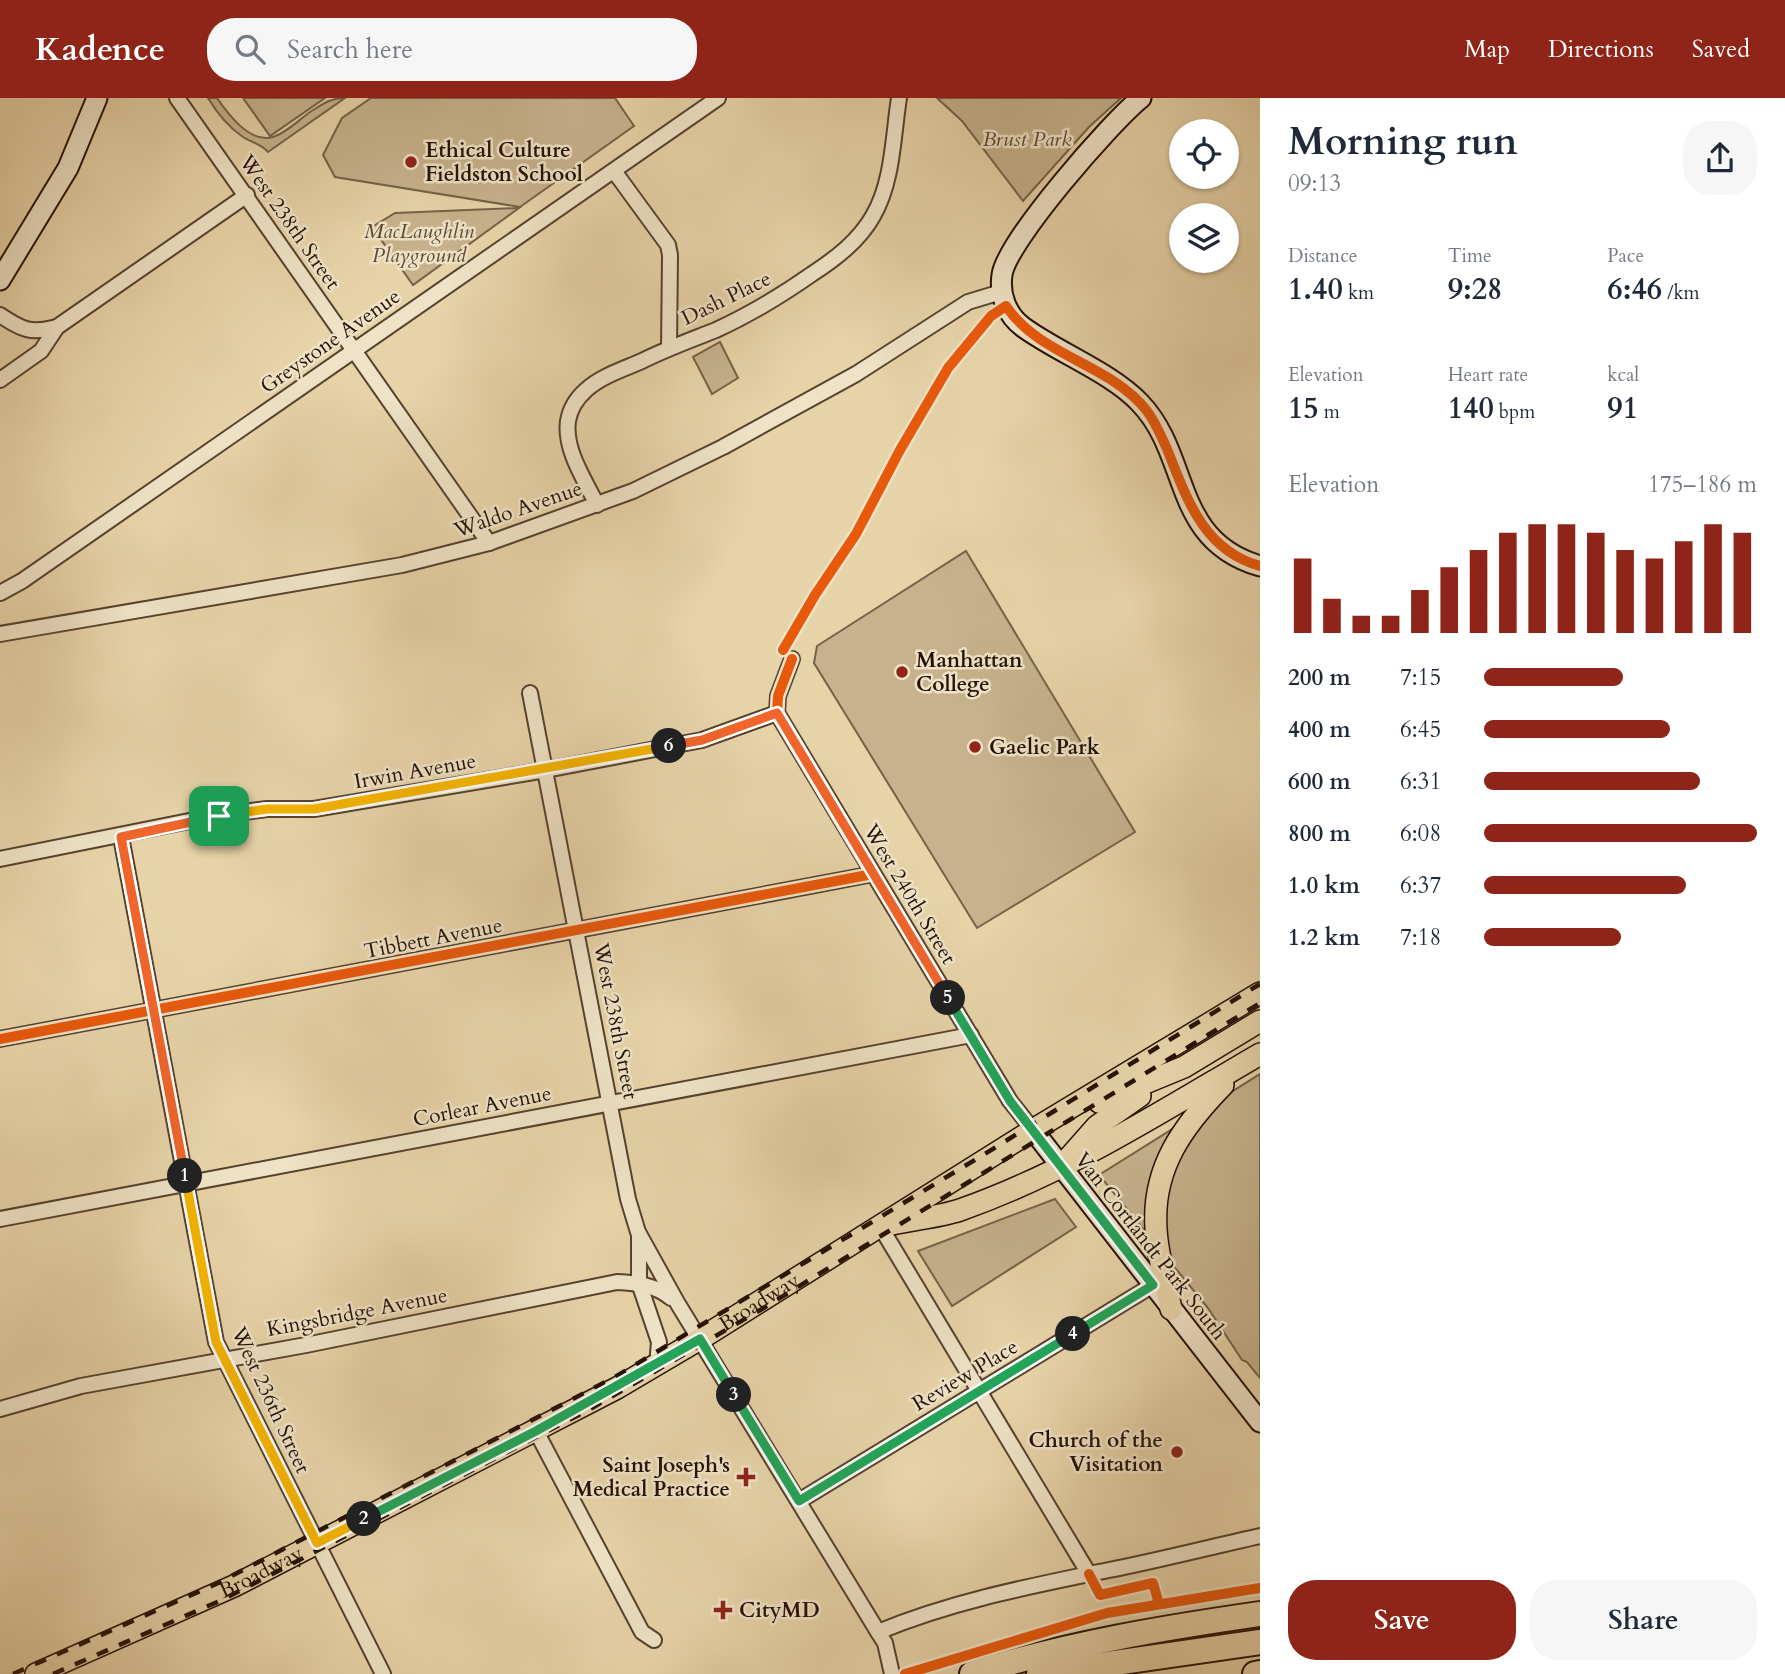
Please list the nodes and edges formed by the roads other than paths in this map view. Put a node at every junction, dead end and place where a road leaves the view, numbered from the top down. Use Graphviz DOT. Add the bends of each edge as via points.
graph roads {
  1 [pos="97,98"];
  2 [pos="177,98"];
  3 [pos="718,98"];
  4 [pos="899,98"];
  5 [pos="1141,98"];
  6 [pos="614,171"];
  7 [pos="247,195"];
  8 [pos="0,281"];
  9 [pos="1002,292"];
  10 [pos="0,314"];
  11 [pos="57,327"];
  12 [pos="668,348"];
  13 [pos="353,350"];
  14 [pos="0,380"];
  15 [pos="597,505"];
  16 [pos="489,543"];
  17 [pos="1260,566"];
  18 [pos="0,593"];
  19 [pos="1,633"];
  20 [pos="792,659"];
  21 [pos="530,693"];
  22 [pos="777,713"];
  23 [pos="546,770"];
  24 [pos="121,837"];
  25 [pos="0,859"];
  26 [pos="873,874"];
  27 [pos="578,930"];
  28 [pos="1260,993"];
  29 [pos="153,1010"];
  30 [pos="1260,1021"];
  31 [pos="971,1035"];
  32 [pos="0,1039"];
  33 [pos="1251,1059"];
  34 [pos="1184,1067"];
  35 [pos="610,1104"];
  36 [pos="1032,1130"];
  37 [pos="1061,1167"];
  38 [pos="186,1184"];
  39 [pos="0,1219"];
  40 [pos="880,1226"];
  41 [pos="639,1232"];
  42 [pos="639,1283"];
  43 [pos="1153,1285"];
  44 [pos="678,1304"];
  45 [pos="1171,1309"];
  46 [pos="700,1339"];
  47 [pos="225,1360"];
  48 [pos="657,1365"];
  49 [pos="979,1392"];
  50 [pos="0,1409"];
  51 [pos="1260,1422"];
  52 [pos="536,1431"];
  53 [pos="799,1501"];
  54 [pos="1260,1536"];
  55 [pos="317,1543"];
  56 [pos="1089,1574"];
  57 [pos="1260,1614"];
  58 [pos="882,1637"];
  59 [pos="654,1640"];
  60 [pos="1260,1642"];
  61 [pos="36,1674"];
  62 [pos="383,1674"];
  63 [pos="892,1674"];
  64 [pos="972,1674"];
  65 [pos="1039,1674"];
  1 -- 8 [label="street" via="68,167"];
  2 -- 7 [label="street, West 238th Street"];
  3 -- 6 [label="street, Greystone Avenue"];
  4 -- 12 [label="street, Dash Place" via="882,197 860,234 789,290 718,329"];
  5 -- 9 [label="street" via="1109,127 1013,246 1003,267"];
  6 -- 12 [label="street" via="668,245"];
  6 -- 13 [label="street, Greystone Avenue"];
  7 -- 11 [label="street"];
  7 -- 13 [label="street, West 238th Street"];
  9 -- 15 [label="street, Waldo Avenue" via="968,302 856,374 723,447"];
  9 -- 17 [label="street" via="1017,323 1142,404 1201,526 1228,552"];
  10 -- 11 [label="street" via="27,331"];
  11 -- 14 [label="street" via="41,351"];
  12 -- 15 [label="street, Dash Place" via="595,383 570,413 571,450"];
  13 -- 16 [label="street, West 238th Street"];
  13 -- 18 [label="street, Greystone Avenue"];
  15 -- 16 [label="street, Waldo Avenue"];
  16 -- 19 [label="street, Waldo Avenue" via="402,565"];
  20 -- 22 [label="street" via="778,696"];
  21 -- 23 [label="street, West 238th Street"];
  22 -- 23 [label="street, Irwin Avenue" via="702,740"];
  22 -- 26 [label="street, West 240th Street"];
  23 -- 24 [label="street, Irwin Avenue" via="314,809 219,816"];
  23 -- 27 [label="street, West 238th Street"];
  24 -- 25 [label="street, Irwin Avenue"];
  24 -- 29 [label="street, West 236th Street"];
  26 -- 27 [label="street, Tibbett Avenue"];
  26 -- 31 [label="street, West 240th Street"];
  27 -- 29 [label="street, Tibbett Avenue"];
  27 -- 35 [label="street, West 238th Street"];
  28 -- 36 [label="main road, Broadway"];
  29 -- 32 [label="street, Tibbett Avenue"];
  29 -- 38 [label="street, West 236th Street"];
  30 -- 34 [label="main road, Broadway"];
  31 -- 35 [label="street, Corlear Avenue"];
  31 -- 36 [label="street, West 240th Street"];
  33 -- 37 [label="main road, Broadway"];
  33 -- 45 [label="main road" via="1189,1122 1163,1168 1156,1230"];
  34 -- 36 [label="main road, Broadway"];
  34 -- 37 [label="main road" via="1103,1121"];
  35 -- 38 [label="street, Corlear Avenue"];
  35 -- 41 [label="street, West 238th Street"];
  36 -- 37 [label="street, Van Cortlandt Park South"];
  36 -- 40 [label="main road, Broadway"];
  37 -- 40 [label="main road, Broadway" via="958,1211"];
  37 -- 43 [label="street, Van Cortlandt Park South"];
  38 -- 39 [label="street, Corlear Avenue"];
  38 -- 47 [label="street, West 236th Street" via="216,1342"];
  40 -- 46 [label="main road, Broadway"];
  40 -- 49 [label="street"];
  41 -- 42 [label="street, West 238th Street"];
  41 -- 44 [label="street, West 238th Street"];
  42 -- 44 [label="street, Kingsbridge Avenue" via="660,1288"];
  42 -- 47 [label="street, Kingsbridge Avenue" via="573,1290"];
  42 -- 48 [label="street, West 238th Street" via="659,1342"];
  43 -- 45 [label="street, Van Cortlandt Park South"];
  43 -- 49 [label="street, Review Place"];
  44 -- 46 [label="street, West 238th Street"];
  45 -- 51 [label="street, Van Cortlandt Park South"];
  46 -- 48 [label="main road, Broadway"];
  46 -- 53 [label="street, West 238th Street"];
  47 -- 50 [label="street, Kingsbridge Avenue" via="81,1386"];
  47 -- 55 [label="street, West 236th Street"];
  48 -- 52 [label="main road, Broadway"];
  49 -- 53 [label="street, Review Place"];
  49 -- 56 [label="street"];
  52 -- 55 [label="main road, Broadway"];
  52 -- 59 [label="street" via="642,1632"];
  53 -- 58 [label="street, West 238th Street"];
  54 -- 56 [label="street"];
  55 -- 61 [label="main road, Broadway" via="199,1603"];
  55 -- 62 [label="street, West 236th Street"];
  56 -- 58 [label="street" via="956,1605"];
  57 -- 64 [label="highway" via="1103,1640"];
  58 -- 63 [label="street, West 238th Street"];
  60 -- 65 [label="highway"];
}
